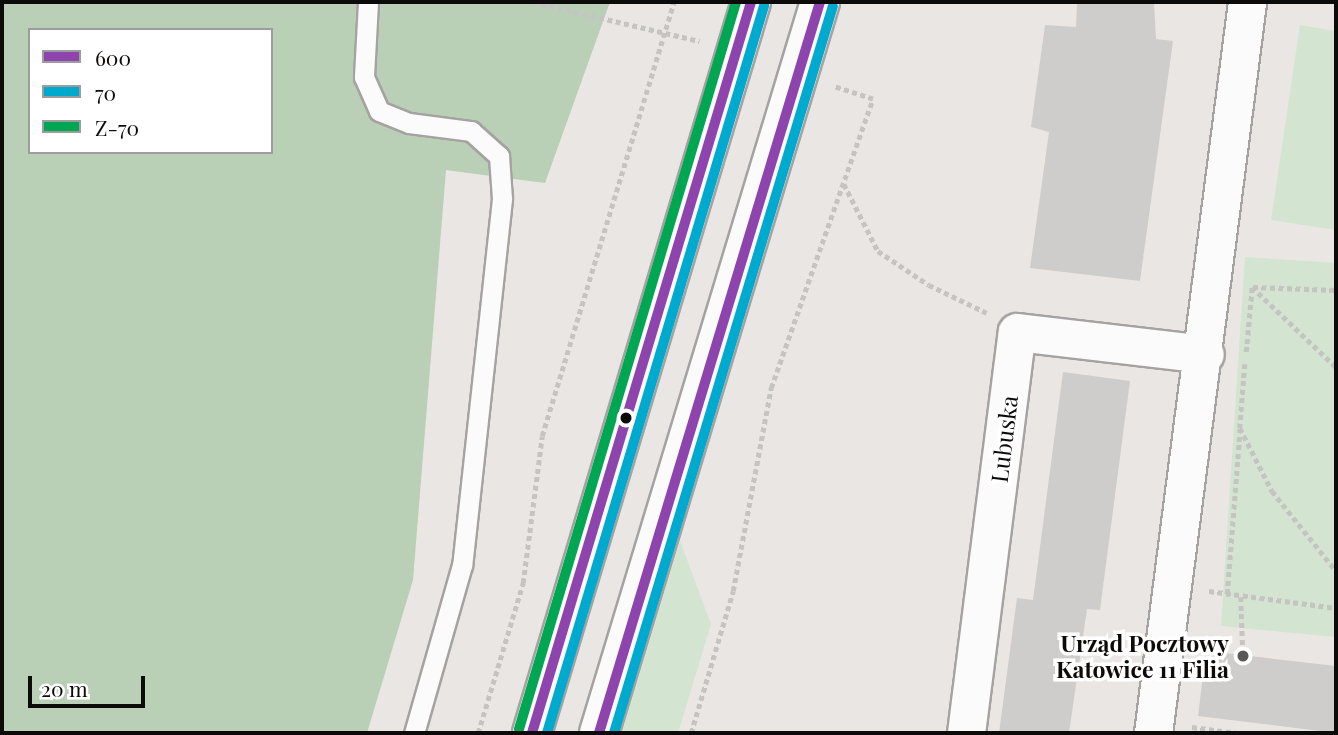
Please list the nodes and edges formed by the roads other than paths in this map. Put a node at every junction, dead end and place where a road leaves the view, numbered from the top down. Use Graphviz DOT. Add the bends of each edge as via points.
graph roads {
  1 [pos="368,2"];
  2 [pos="751,2"];
  3 [pos="820,2"];
  4 [pos="1247,2"];
  5 [pos="1205,354"];
  6 [pos="414,733"];
  7 [pos="532,733"];
  8 [pos="599,733"];
  9 [pos="966,733"];
  10 [pos="1153,733"];
  1 -- 6 [label="lane" via="363,77 379,111 409,123 471,131 499,156 502,199 462,565"];
  2 -- 7 [label="street"];
  3 -- 8 [label="street"];
  4 -- 5 [label="street"];
  5 -- 9 [label="street, Lubuska" via="1017,332"];
  5 -- 10 [label="street"];
}
